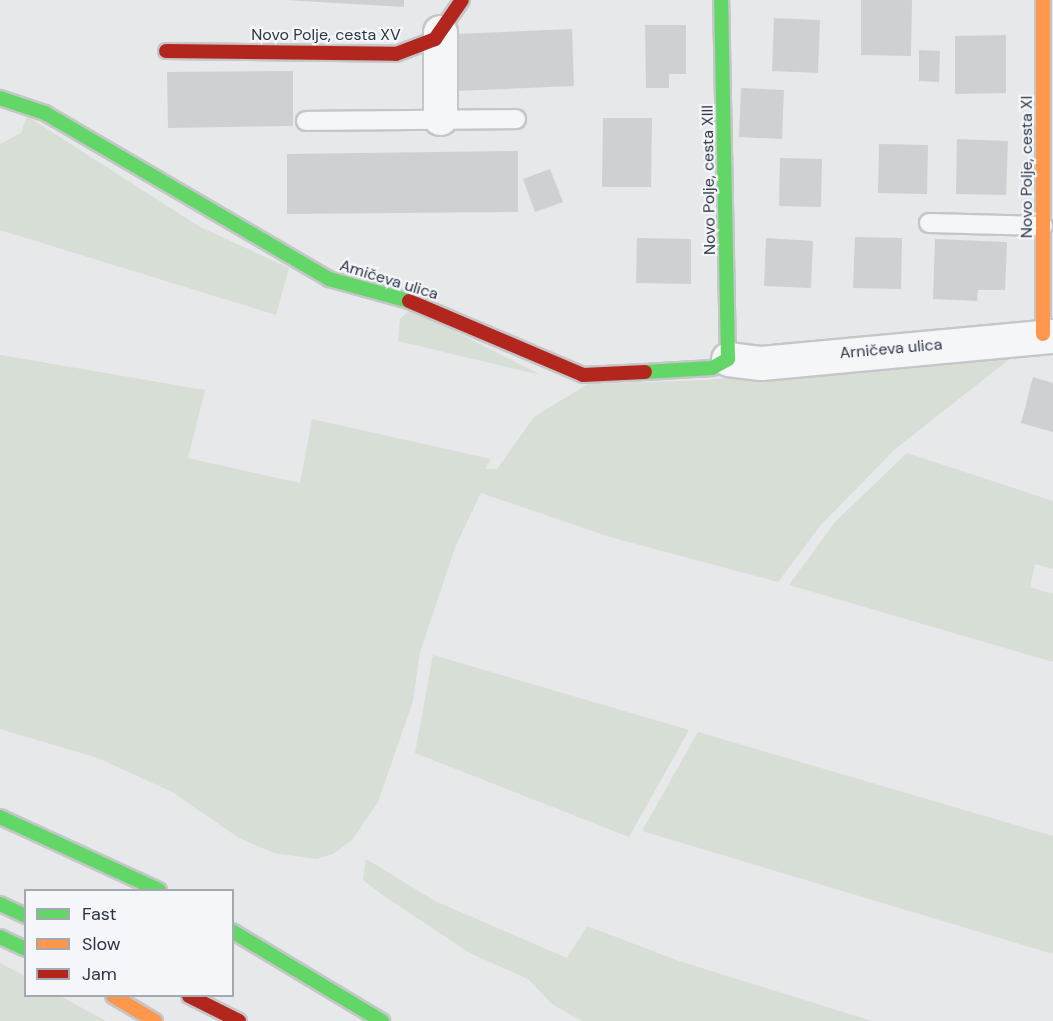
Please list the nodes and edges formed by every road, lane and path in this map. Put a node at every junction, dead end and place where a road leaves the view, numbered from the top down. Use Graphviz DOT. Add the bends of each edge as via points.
graph roads {
  1 [pos="462,0"];
  2 [pos="721,0"];
  3 [pos="1043,0"];
  4 [pos="440,32"];
  5 [pos="166,51"];
  6 [pos="0,98"];
  7 [pos="440,118"];
  8 [pos="516,119"];
  9 [pos="306,121"];
  10 [pos="929,223"];
  11 [pos="1043,226"];
  12 [pos="1048,335"];
  13 [pos="728,359"];
  14 [pos="0,817"];
  15 [pos="155,889"];
  16 [pos="0,904"];
  17 [pos="24,915"];
  18 [pos="234,932"];
  19 [pos="0,937"];
  20 [pos="24,948"];
  21 [pos="115,997"];
  22 [pos="191,997"];
  23 [pos="155,1021"];
  24 [pos="239,1021"];
  25 [pos="382,1021"];
  1 -- 4 [label="main road, Novo Polje, cesta XV"];
  2 -- 13 [label="main road, Novo Polje, cesta XIII"];
  3 -- 11 [label="main road, Novo Polje, cesta XI"];
  4 -- 5 [label="main road, Novo Polje, cesta XV" via="421,49 396,54"];
  4 -- 7 [label="street"];
  6 -- 13 [label="main road, Amičeva ulica" via="45,113 329,279 429,307 529,356 583,375 687,371"];
  7 -- 8 [label="lane"];
  7 -- 9 [label="lane"];
  10 -- 11 [label="lane"];
  11 -- 12 [label="main road, Novo Polje, cesta XI"];
  12 -- 13 [label="street, Arničeva ulica" via="761,363"];
  14 -- 15 [label="main road"];
  16 -- 17 [label="main road"];
  18 -- 25 [label="main road"];
  19 -- 20 [label="main road"];
  21 -- 23 [label="main road"];
  22 -- 24 [label="main road"];
}
